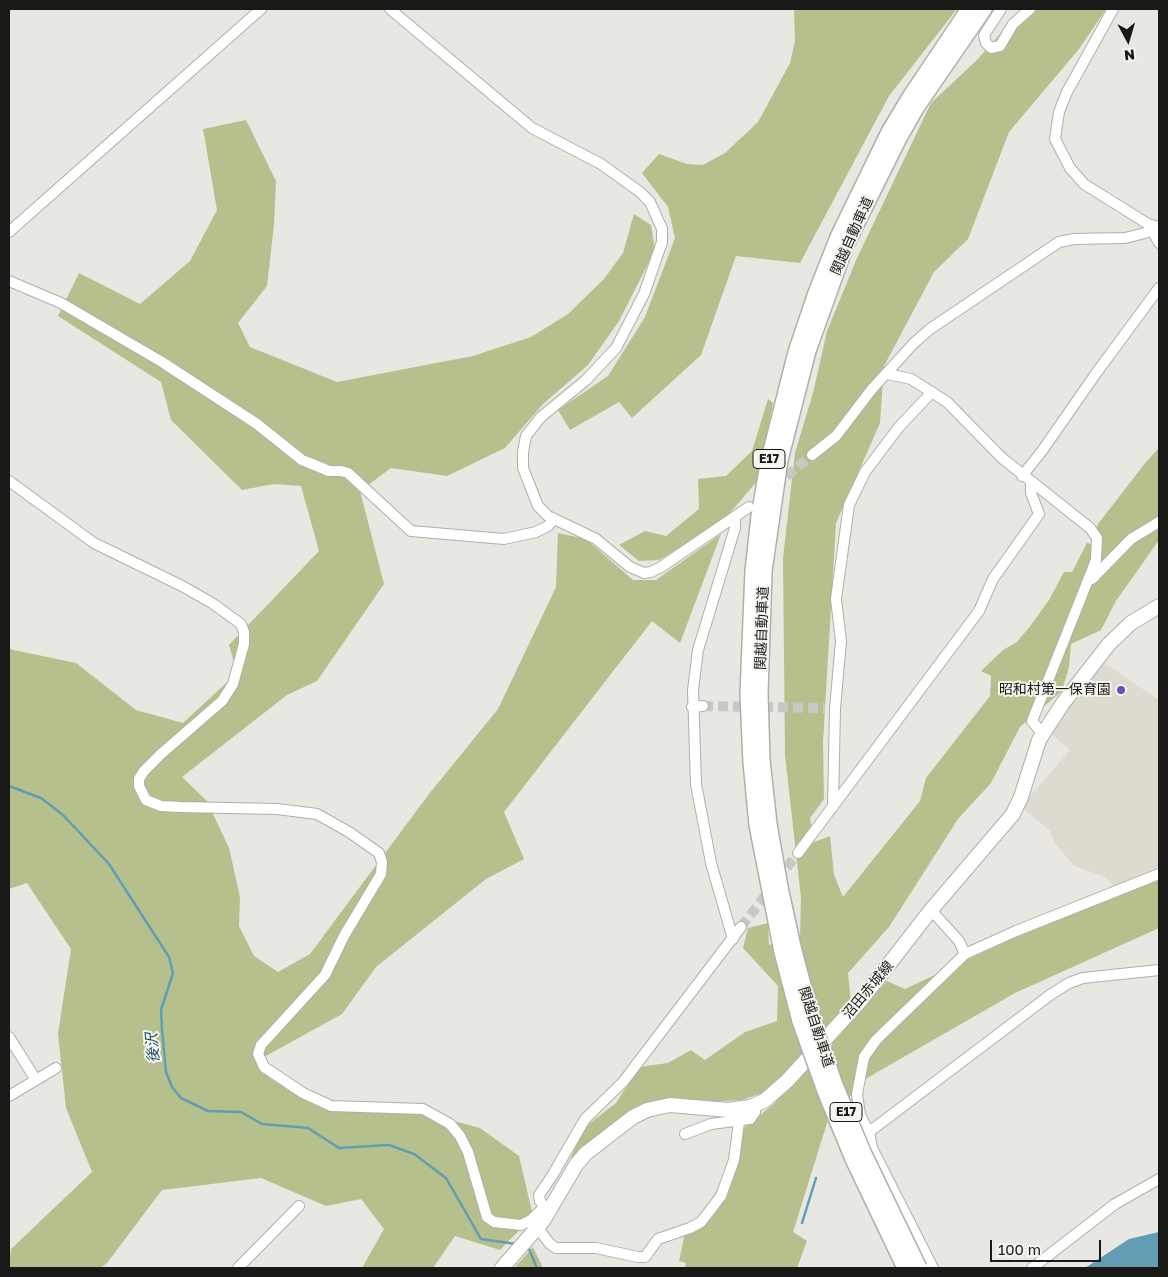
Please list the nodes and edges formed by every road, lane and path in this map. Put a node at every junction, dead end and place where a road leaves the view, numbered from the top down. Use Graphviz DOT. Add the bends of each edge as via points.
graph roads {
  1 [pos="261,9"];
  2 [pos="390,9"];
  3 [pos="969,9"];
  4 [pos="984,9"];
  5 [pos="1001,9"];
  6 [pos="1030,9"];
  7 [pos="1113,9"];
  8 [pos="1156,228"];
  9 [pos="9,232"];
  10 [pos="1159,243"];
  11 [pos="9,281"];
  12 [pos="1159,288"];
  13 [pos="888,374"];
  14 [pos="932,392"];
  15 [pos="812,455"];
  16 [pos="1022,476"];
  17 [pos="9,481"];
  18 [pos="1032,484"];
  19 [pos="749,507"];
  20 [pos="735,517"];
  21 [pos="554,519"];
  22 [pos="1159,522"];
  23 [pos="1084,588"];
  24 [pos="1159,606"];
  25 [pos="1042,733"];
  26 [pos="833,807"];
  27 [pos="798,853"];
  28 [pos="1159,874"];
  29 [pos="931,910"];
  30 [pos="741,927"];
  31 [pos="733,939"];
  32 [pos="787,950"];
  33 [pos="965,954"];
  34 [pos="1159,970"];
  35 [pos="9,1037"];
  36 [pos="56,1068"];
  37 [pos="36,1080"];
  38 [pos="9,1096"];
  39 [pos="755,1105"];
  40 [pos="739,1122"];
  41 [pos="869,1132"];
  42 [pos="685,1134"];
  43 [pos="1159,1179"];
  44 [pos="299,1206"];
  45 [pos="547,1210"];
  46 [pos="534,1231"];
  47 [pos="508,1263"];
  48 [pos="238,1268"];
  49 [pos="905,1268"];
  50 [pos="920,1268"];
  51 [pos="933,1268"];
  52 [pos="1032,1268"];
  1 -- 9 [label="street"];
  2 -- 21 [label="street" via="532,128 601,164 640,192 654,208 662,228 662,242 644,294 616,348 586,380 541,417 525,440 525,478 538,506"];
  3 -- 32 [label="highway, 関越自動車道 / E17" via="889,132 838,237 796,352 769,459 753,571 748,694 758,825"];
  4 -- 32 [label="highway, 関越自動車道 / E17" via="916,108 846,245 808,351 780,460 764,571 760,693 762,760"];
  5 -- 6 [label="street" via="984,35 991,48 1000,46 1013,24"];
  7 -- 8 [label="street" via="1067,92 1059,112 1055,139 1067,164 1084,184"];
  8 -- 10 [label="street"];
  8 -- 13 [label="street" via="1125,238 1059,242 930,329 891,366"];
  11 -- 21 [label="street" via="61,303 162,362 257,424 302,460 329,471 348,473 410,531 504,539 536,532"];
  12 -- 16 [label="street"];
  13 -- 14 [label="street" via="911,379"];
  13 -- 15 [label="street" via="872,389 836,436"];
  14 -- 16 [label="street" via="955,409"];
  14 -- 26 [label="street" via="899,427 865,472 849,505 836,598 841,641 830,708"];
  16 -- 18 [label="street"];
  17 -- 45 [label="street" via="94,543 212,603 240,624 244,632 233,684 222,701 144,772 139,786 146,800 180,808 277,809 317,814 379,853 381,874 325,975 261,1045 258,1054 264,1067 303,1093 331,1106 423,1109 450,1124 468,1152 487,1217 494,1222 520,1226"];
  18 -- 23 [label="street" via="1090,528 1098,538 1096,560"];
  18 -- 26 [label="street" via="1031,493 1039,510 1036,519 993,579 979,610"];
  19 -- 20 [label="street"];
  20 -- 21 [label="street" via="651,572 630,567 596,539"];
  20 -- 31 [label="street" via="735,528 698,650 696,784 711,863"];
  22 -- 23 [label="street" via="1131,539"];
  23 -- 25 [label="street" via="1032,721"];
  24 -- 25 [label="main road, 沼田赤城線" via="1131,623 1109,644"];
  25 -- 29 [label="main road, 沼田赤城線" via="1013,814"];
  26 -- 27 [label="street"];
  28 -- 33 [label="street"];
  29 -- 33 [label="street" via="959,940"];
  29 -- 39 [label="main road, 沼田赤城線" via="861,1000 787,1081"];
  30 -- 31 [label="street"];
  31 -- 45 [label="street" via="623,1082 585,1119 539,1195"];
  32 -- 49 [label="highway, 関越自動車道 / E17, bridge" via="800,1021 824,1090 852,1159"];
  32 -- 50 [label="highway, 関越自動車道 / E17, bridge" via="835,1085 863,1152"];
  33 -- 41 [label="street" via="876,1040 864,1057 857,1106"];
  34 -- 41 [label="street" via="1083,978 1069,983"];
  35 -- 37 [label="street"];
  36 -- 37 [label="street"];
  37 -- 38 [label="street"];
  39 -- 40 [label="street" via="754,1116"];
  39 -- 45 [label="main road, 沼田赤城線" via="728,1110 670,1105 647,1110 585,1154"];
  40 -- 42 [label="street" via="711,1124"];
  40 -- 46 [label="street" via="734,1160 720,1196 701,1222 658,1239 646,1257 596,1248 556,1248"];
  41 -- 51 [label="street" via="872,1148"];
  43 -- 52 [label="street" via="1115,1204"];
  44 -- 48 [label="street"];
  45 -- 46 [label="main road, 沼田赤城線"];
  46 -- 47 [label="main road, 沼田赤城線"];
}
